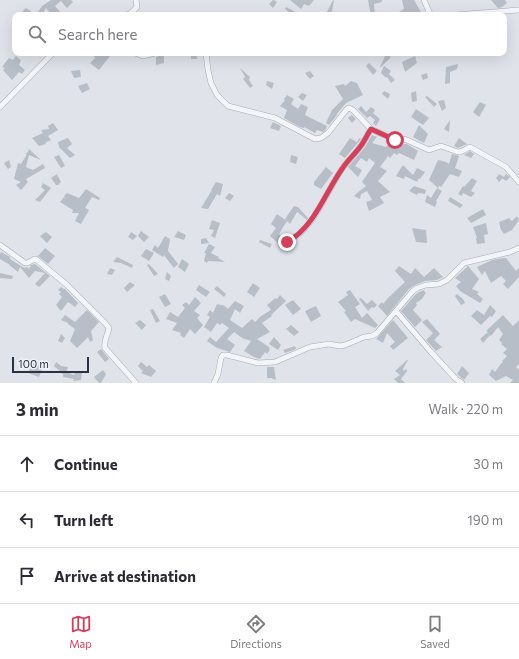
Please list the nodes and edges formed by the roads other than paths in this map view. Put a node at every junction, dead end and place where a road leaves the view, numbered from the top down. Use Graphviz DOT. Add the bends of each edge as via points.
graph roads {
  1 [pos="136,0"];
  2 [pos="424,0"];
  3 [pos="519,10"];
  4 [pos="132,12"];
  5 [pos="429,12"];
  6 [pos="493,12"];
  7 [pos="51,56"];
  8 [pos="206,56"];
  9 [pos="0,107"];
  10 [pos="371,129"];
  11 [pos="519,182"];
  12 [pos="287,242"];
  13 [pos="0,245"];
  14 [pos="519,248"];
  15 [pos="396,311"];
  16 [pos="136,383"];
  17 [pos="214,383"];
  18 [pos="462,383"];
  1 -- 4 [label="street" via="137,7"];
  2 -- 5 [label="street"];
  3 -- 6 [label="street"];
  7 -- 9 [label="street"];
  8 -- 10 [label="street" via="208,70 217,95 228,106 275,118 315,139 328,133 349,108"];
  10 -- 11 [label="street" via="395,140 407,140 429,150 441,146 461,152 470,147 506,166"];
  10 -- 12 [label="street" via="342,169 311,220 300,233"];
  13 -- 16 [label="street" via="25,263 37,260 67,285 109,328 105,348"];
  14 -- 15 [label="street" via="464,263 447,280 417,288"];
  15 -- 17 [label="street" via="374,335 345,345 329,344 310,348 275,362 258,363 223,355"];
  15 -- 18 [label="street"];
}
